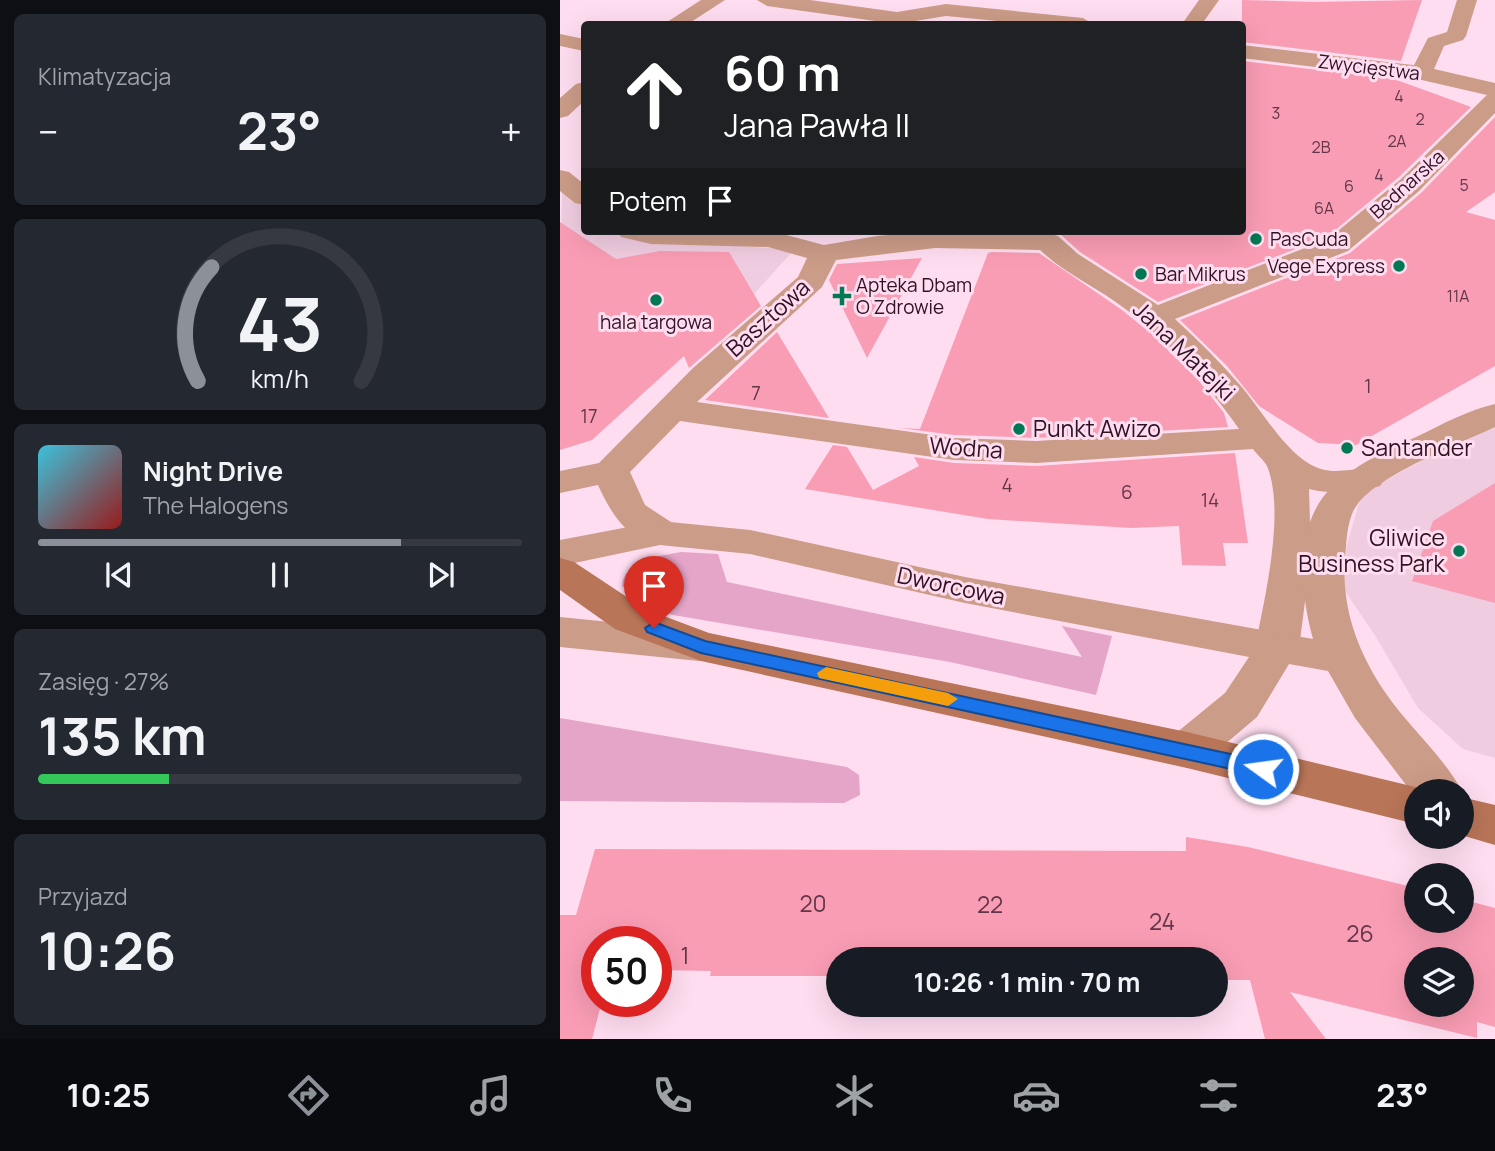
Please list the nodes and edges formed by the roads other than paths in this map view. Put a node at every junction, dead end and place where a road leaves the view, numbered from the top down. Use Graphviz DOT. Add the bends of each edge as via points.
graph roads {
  1 [pos="715,0"];
  2 [pos="767,0"];
  3 [pos="1209,0"];
  4 [pos="1467,0"];
  5 [pos="952,5"];
  6 [pos="679,21"];
  7 [pos="896,21"];
  8 [pos="1062,21"];
  9 [pos="1194,21"];
  10 [pos="560,40"];
  11 [pos="581,44"];
  12 [pos="1246,51"];
  13 [pos="1421,73"];
  14 [pos="1495,90"];
  15 [pos="581,92"];
  16 [pos="1495,100"];
  17 [pos="561,109"];
  18 [pos="560,178"];
  19 [pos="581,195"];
  20 [pos="647,235"];
  21 [pos="782,236"];
  22 [pos="1054,236"];
  23 [pos="870,238"];
  24 [pos="824,254"];
  25 [pos="1154,317"];
  26 [pos="670,409"];
  27 [pos="1495,414"];
  28 [pos="1274,450"];
  29 [pos="611,471"];
  30 [pos="1367,478"];
  31 [pos="560,482"];
  32 [pos="660,533"];
  33 [pos="560,553"];
  34 [pos="560,571"];
  35 [pos="560,632"];
  36 [pos="701,646"];
  37 [pos="1278,648"];
  38 [pos="1343,659"];
  39 [pos="1187,750"];
  40 [pos="1428,779"];
  41 [pos="1404,802"];
  42 [pos="1474,820"];
  43 [pos="1495,825"];
  1 -- 6 [label="street"];
  2 -- 7 [label="street"];
  3 -- 9 [label="street"];
  4 -- 13 [label="street" via="1456,36 1435,42"];
  5 -- 7 [label="street"];
  5 -- 8 [label="street"];
  10 -- 11 [label="street"];
  12 -- 13 [label="street, Zwycięstwa"];
  13 -- 14 [label="street, Zwycięstwa"];
  15 -- 17 [label="street"];
  16 -- 25 [label="street, Bednarska" via="1410,185 1338,245"];
  18 -- 19 [label="street"];
  20 -- 21 [label="street"];
  21 -- 24 [label="street"];
  22 -- 23 [label="street, Basztowa" via="1016,240"];
  22 -- 25 [label="street, Jana Matejki" via="1064,259"];
  23 -- 24 [label="street, Basztowa"];
  24 -- 26 [label="street, Basztowa" via="811,281"];
  25 -- 28 [label="street, Jana Matejki" via="1234,399"];
  26 -- 28 [label="street, Wodna" via="954,449"];
  26 -- 29 [label="street, Basztowa"];
  27 -- 30 [label="street"];
  28 -- 30 [label="street, Jana Matejki" via="1300,475 1342,483"];
  28 -- 37 [label="street" via="1293,511"];
  29 -- 31 [label="street"];
  29 -- 32 [label="street" via="629,512"];
  30 -- 38 [label="street" via="1344,496 1332,517 1321,563 1328,617"];
  32 -- 33 [label="street, Dworcowa"];
  32 -- 37 [label="street, Dworcowa" via="750,542 965,590"];
  34 -- 36 [label="main road" via="630,619"];
  35 -- 36 [label="street"];
  36 -- 39 [label="main road"];
  37 -- 38 [label="street, Dworcowa"];
  37 -- 39 [label="street" via="1241,705"];
  38 -- 40 [label="street" via="1365,699"];
  39 -- 41 [label="main road"];
  42 -- 43 [label="main road"];
}
